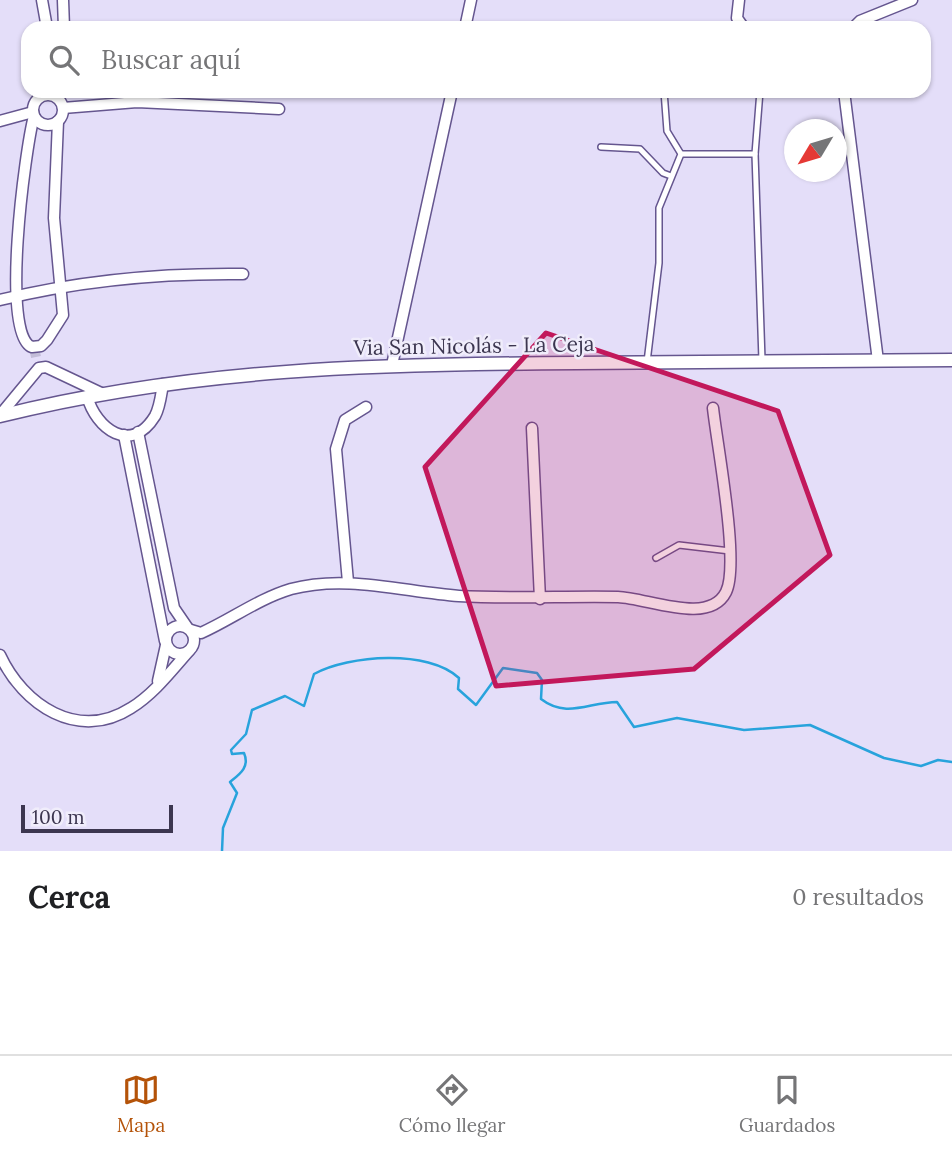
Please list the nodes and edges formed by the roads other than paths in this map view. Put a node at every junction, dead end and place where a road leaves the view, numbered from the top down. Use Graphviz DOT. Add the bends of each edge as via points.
graph roads {
  1 [pos="42,0"];
  2 [pos="63,0"];
  3 [pos="471,0"];
  4 [pos="739,0"];
  5 [pos="912,0"];
  6 [pos="46,21"];
  7 [pos="64,21"];
  8 [pos="467,21"];
  9 [pos="739,21"];
  10 [pos="860,21"];
  11 [pos="39,98"];
  12 [pos="450,98"];
  13 [pos="665,98"];
  14 [pos="759,98"];
  15 [pos="845,98"];
  16 [pos="61,100"];
  17 [pos="279,108"];
  18 [pos="33,114"];
  19 [pos="0,121"];
  20 [pos="58,121"];
  21 [pos="601,146"];
  22 [pos="755,154"];
  23 [pos="681,155"];
  24 [pos="671,176"];
  25 [pos="243,274"];
  26 [pos="61,285"];
  27 [pos="6,298"];
  28 [pos="39,355"];
  29 [pos="952,360"];
  30 [pos="878,361"];
  31 [pos="647,362"];
  32 [pos="762,362"];
  33 [pos="392,365"];
  34 [pos="163,384"];
  35 [pos="101,393"];
  36 [pos="87,396"];
  37 [pos="366,407"];
  38 [pos="713,408"];
  39 [pos="0,416"];
  40 [pos="532,428"];
  41 [pos="138,432"];
  42 [pos="124,435"];
  43 [pos="730,551"];
  44 [pos="656,558"];
  45 [pos="348,582"];
  46 [pos="540,599"];
  47 [pos="217,626"];
  48 [pos="189,629"];
  49 [pos="166,643"];
  50 [pos="191,649"];
  51 [pos="0,655"];
  52 [pos="153,689"];
  1 -- 6 [label="street"];
  2 -- 7 [label="street"];
  3 -- 8 [label="street"];
  4 -- 9 [label="street"];
  5 -- 10 [label="street"];
  11 -- 18 [label="street"];
  12 -- 33 [label="street"];
  13 -- 23 [label="lane" via="667,131"];
  14 -- 22 [label="lane"];
  15 -- 30 [label="street"];
  16 -- 17 [label="street"];
  16 -- 20 [label="street"];
  18 -- 19 [label="street"];
  18 -- 20 [label="street" via="45,125"];
  18 -- 27 [label="street" via="15,205"];
  20 -- 26 [label="street" via="54,218"];
  21 -- 24 [label="lane" via="640,149"];
  22 -- 23 [label="lane"];
  22 -- 32 [label="lane"];
  23 -- 24 [label="lane"];
  24 -- 31 [label="lane" via="659,208 659,263"];
  25 -- 26 [label="street" via="164,274"];
  26 -- 27 [label="street"];
  26 -- 28 [label="street" via="61,319"];
  27 -- 28 [label="street" via="22,340"];
  28 -- 35 [label="street"];
  28 -- 39 [label="street"];
  29 -- 30 [label="street, Via San Nicolás - La Ceja"];
  30 -- 32 [label="street, Via San Nicolás - La Ceja"];
  31 -- 32 [label="street, Via San Nicolás - La Ceja"];
  31 -- 33 [label="street, Via San Nicolás - La Ceja"];
  33 -- 34 [label="street, Via San Nicolás - La Ceja" via="215,376"];
  34 -- 35 [label="street, Via San Nicolás - La Ceja"];
  34 -- 41 [label="street" via="156,414"];
  35 -- 36 [label="street, Via San Nicolás - La Ceja"];
  36 -- 39 [label="street, Via San Nicolás - La Ceja"];
  36 -- 42 [label="street" via="96,420"];
  37 -- 45 [label="street" via="345,420 336,449"];
  38 -- 43 [label="street"];
  40 -- 46 [label="street"];
  41 -- 42 [label="street"];
  41 -- 48 [label="street" via="174,608"];
  42 -- 49 [label="street"];
  43 -- 44 [label="lane" via="678,545"];
  43 -- 46 [label="street" via="726,591 708,608 689,610 618,597"];
  45 -- 46 [label="street" via="455,595"];
  45 -- 47 [label="street" via="293,589 254,603"];
  47 -- 48 [label="street" via="201,633"];
  47 -- 50 [label="street"];
  48 -- 49 [label="street" via="174,626 167,632"];
  48 -- 50 [label="street" via="194,638"];
  49 -- 50 [label="street" via="177,654"];
  49 -- 52 [label="street"];
  50 -- 52 [label="street"];
  51 -- 52 [label="street" via="23,693 63,718 110,718 138,704"];
}
